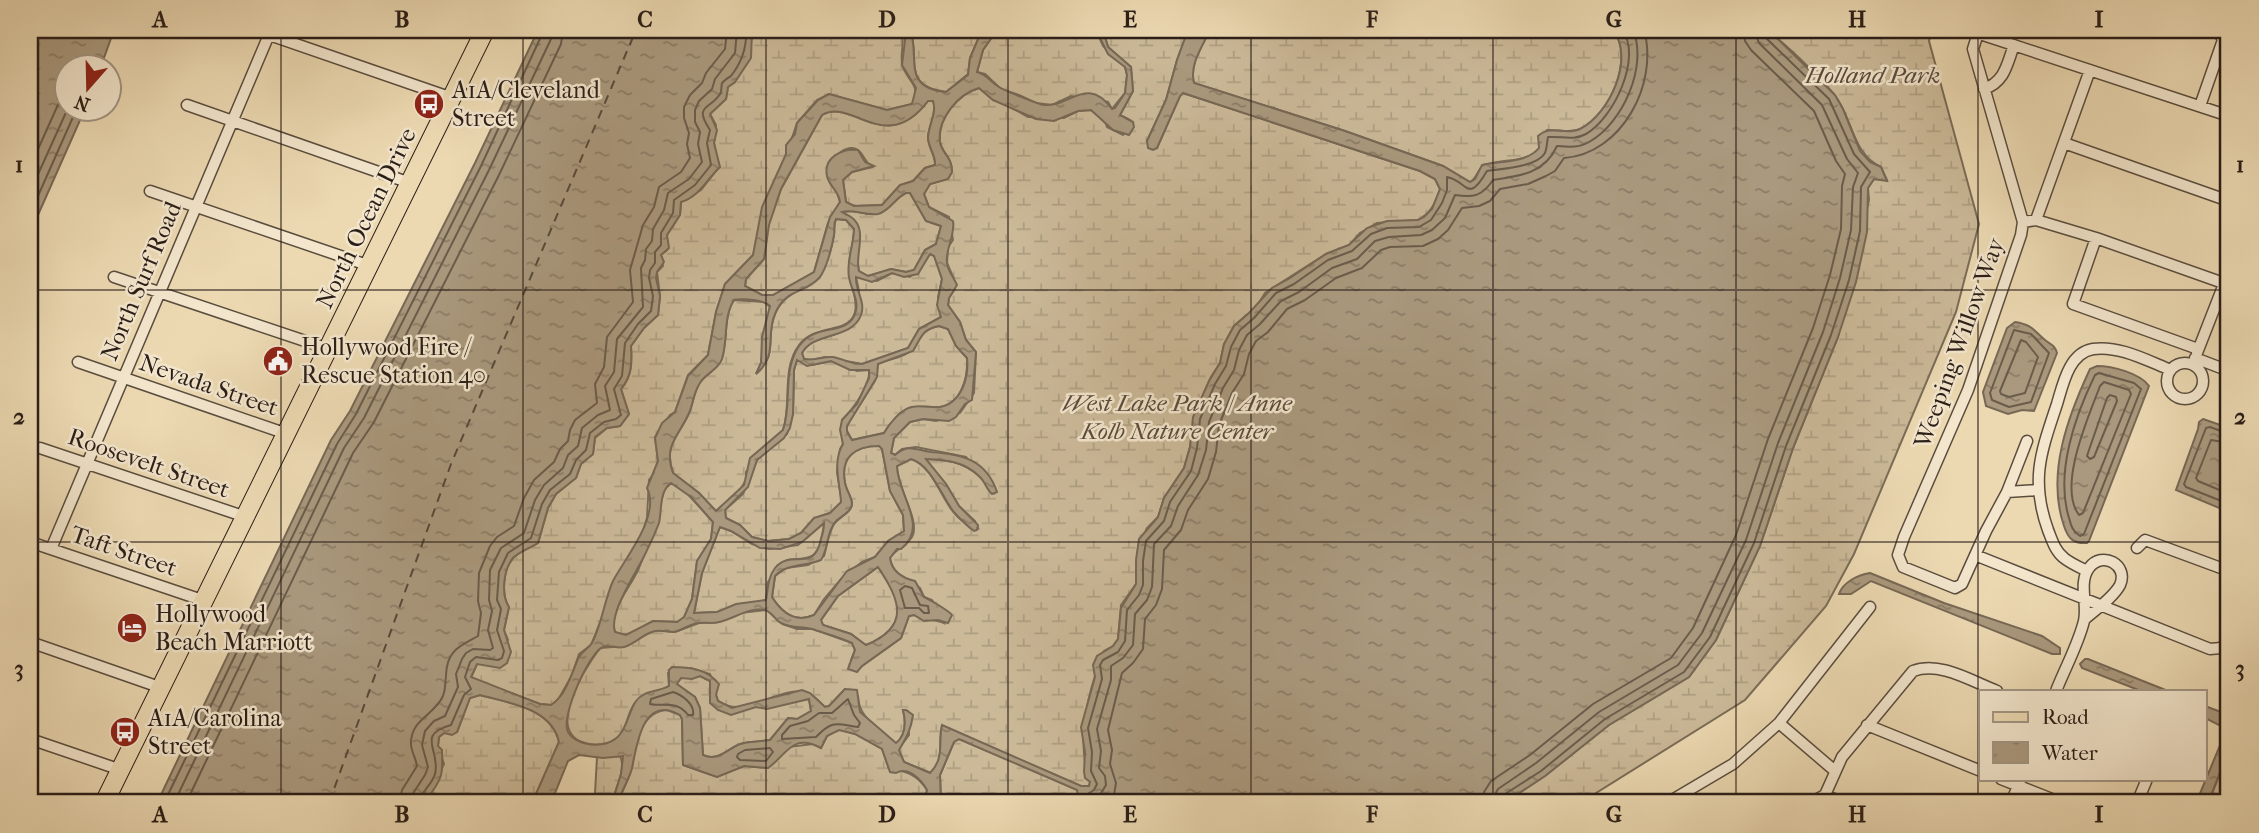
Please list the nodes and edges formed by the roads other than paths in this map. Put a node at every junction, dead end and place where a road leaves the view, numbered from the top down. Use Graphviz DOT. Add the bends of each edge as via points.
graph roads {
  1 [pos="255,30"];
  2 [pos="485,30"];
  3 [pos="2219,30"];
  4 [pos="1978,31"];
  5 [pos="270,32"];
  6 [pos="2014,45"];
  7 [pos="2090,70"];
  8 [pos="1984,89"];
  9 [pos="452,98"];
  10 [pos="187,105"];
  11 [pos="2200,106"];
  12 [pos="2229,116"];
  13 [pos="233,121"];
  14 [pos="2064,143"];
  15 [pos="410,183"];
  16 [pos="150,191"];
  17 [pos="2229,201"];
  18 [pos="196,206"];
  19 [pos="2036,220"];
  20 [pos="2023,222"];
  21 [pos="2096,238"];
  22 [pos="370,266"];
  23 [pos="2229,271"];
  24 [pos="114,276"];
  25 [pos="2227,284"];
  26 [pos="160,292"];
  27 [pos="329,349"];
  28 [pos="2195,357"];
  29 [pos="78,362"];
  30 [pos="2171,370"];
  31 [pos="2229,370"];
  32 [pos="122,377"];
  33 [pos="287,434"];
  34 [pos="2026,441"];
  35 [pos="40,448"];
  36 [pos="86,464"];
  37 [pos="2037,490"];
  38 [pos="2007,492"];
  39 [pos="246,517"];
  40 [pos="30,541"];
  41 [pos="2137,548"];
  42 [pos="51,549"];
  43 [pos="1975,555"];
  44 [pos="2229,571"];
  45 [pos="2086,577"];
  46 [pos="2064,592"];
  47 [pos="2113,593"];
  48 [pos="205,601"];
  49 [pos="2084,601"];
  50 [pos="1870,607"];
  51 [pos="2099,607"];
  52 [pos="2124,616"];
  53 [pos="2085,619"];
  54 [pos="30,642"];
  55 [pos="2225,644"];
  56 [pos="162,688"];
  57 [pos="1994,690"];
  58 [pos="2056,690"];
  59 [pos="1779,723"];
  60 [pos="1867,725"];
  61 [pos="30,739"];
  62 [pos="121,770"];
  63 [pos="1979,770"];
  64 [pos="1835,771"];
  65 [pos="2147,780"];
  66 [pos="2020,782"];
  67 [pos="1825,795"];
  68 [pos="104,803"];
  69 [pos="1667,803"];
  70 [pos="1810,803"];
  71 [pos="1843,803"];
  72 [pos="2011,803"];
  73 [pos="2062,803"];
  74 [pos="2137,803"];
  1 -- 5 [label="street"];
  2 -- 9 [label="main road, North Ocean Drive"];
  3 -- 11 [label="street" via="2222,40"];
  4 -- 6 [label="street"];
  4 -- 8 [label="street, Weeping Willow Way" via="1973,49"];
  5 -- 9 [label="street"];
  5 -- 13 [label="street, North Surf Road"];
  6 -- 7 [label="street"];
  6 -- 8 [label="street" via="2001,79"];
  7 -- 11 [label="street"];
  7 -- 14 [label="street"];
  8 -- 20 [label="street, Weeping Willow Way"];
  9 -- 15 [label="main road, North Ocean Drive"];
  10 -- 13 [label="street"];
  11 -- 12 [label="street"];
  13 -- 15 [label="street"];
  13 -- 18 [label="street, North Surf Road"];
  14 -- 17 [label="street"];
  14 -- 19 [label="street"];
  15 -- 22 [label="main road, North Ocean Drive"];
  16 -- 18 [label="street"];
  18 -- 22 [label="street"];
  18 -- 26 [label="street, North Surf Road"];
  19 -- 20 [label="street"];
  19 -- 21 [label="street"];
  20 -- 43 [label="street, Weeping Willow Way" via="1968,390 1898,555 1903,567 1955,588 1962,584"];
  21 -- 25 [label="street"];
  21 -- 28 [label="street" via="2073,304"];
  22 -- 27 [label="main road, North Ocean Drive"];
  23 -- 25 [label="street"];
  24 -- 26 [label="street"];
  25 -- 28 [label="street"];
  26 -- 27 [label="street"];
  26 -- 32 [label="street, North Surf Road"];
  27 -- 33 [label="main road, North Ocean Drive"];
  28 -- 30 [label="street"];
  28 -- 30 [label="street" via="2203,382 2192,398 2178,398 2169,391"];
  28 -- 31 [label="street"];
  29 -- 32 [label="street, Nevada Street"];
  30 -- 37 [label="street" via="2111,349 2092,349 2077,356 2048,430"];
  32 -- 33 [label="street, Nevada Street"];
  32 -- 36 [label="street, North Surf Road"];
  33 -- 39 [label="main road, North Ocean Drive"];
  34 -- 38 [label="street"];
  35 -- 36 [label="street, Roosevelt Street"];
  36 -- 39 [label="street, Roosevelt Street"];
  36 -- 42 [label="street, North Surf Road"];
  37 -- 38 [label="street"];
  37 -- 45 [label="street" via="2059,552"];
  38 -- 43 [label="street"];
  39 -- 48 [label="main road, North Ocean Drive"];
  40 -- 42 [label="street, Taft Street"];
  41 -- 44 [label="street" via="2145,540"];
  42 -- 48 [label="street, Taft Street"];
  43 -- 46 [label="street"];
  45 -- 46 [label="street" via="2078,588"];
  45 -- 47 [label="street" via="2095,596"];
  45 -- 47 [label="street" via="2097,561 2111,560 2122,576"];
  45 -- 49 [label="street"];
  46 -- 49 [label="street"];
  47 -- 51 [label="street"];
  47 -- 52 [label="street"];
  48 -- 56 [label="main road, North Ocean Drive"];
  49 -- 51 [label="street"];
  49 -- 53 [label="street"];
  50 -- 59 [label="street"];
  51 -- 52 [label="street"];
  51 -- 53 [label="street"];
  52 -- 55 [label="street" via="2210,649"];
  53 -- 58 [label="street"];
  54 -- 56 [label="street"];
  56 -- 62 [label="main road, North Ocean Drive"];
  57 -- 60 [label="street" via="1926,667 1913,671"];
  59 -- 64 [label="street"];
  59 -- 69 [label="street" via="1733,764"];
  60 -- 63 [label="street"];
  60 -- 64 [label="street"];
  61 -- 62 [label="street"];
  62 -- 68 [label="main road, North Ocean Drive"];
  64 -- 67 [label="street"];
  65 -- 74 [label="street"];
  66 -- 72 [label="street"];
  66 -- 73 [label="street"];
  67 -- 70 [label="street"];
  67 -- 71 [label="street"];
}
